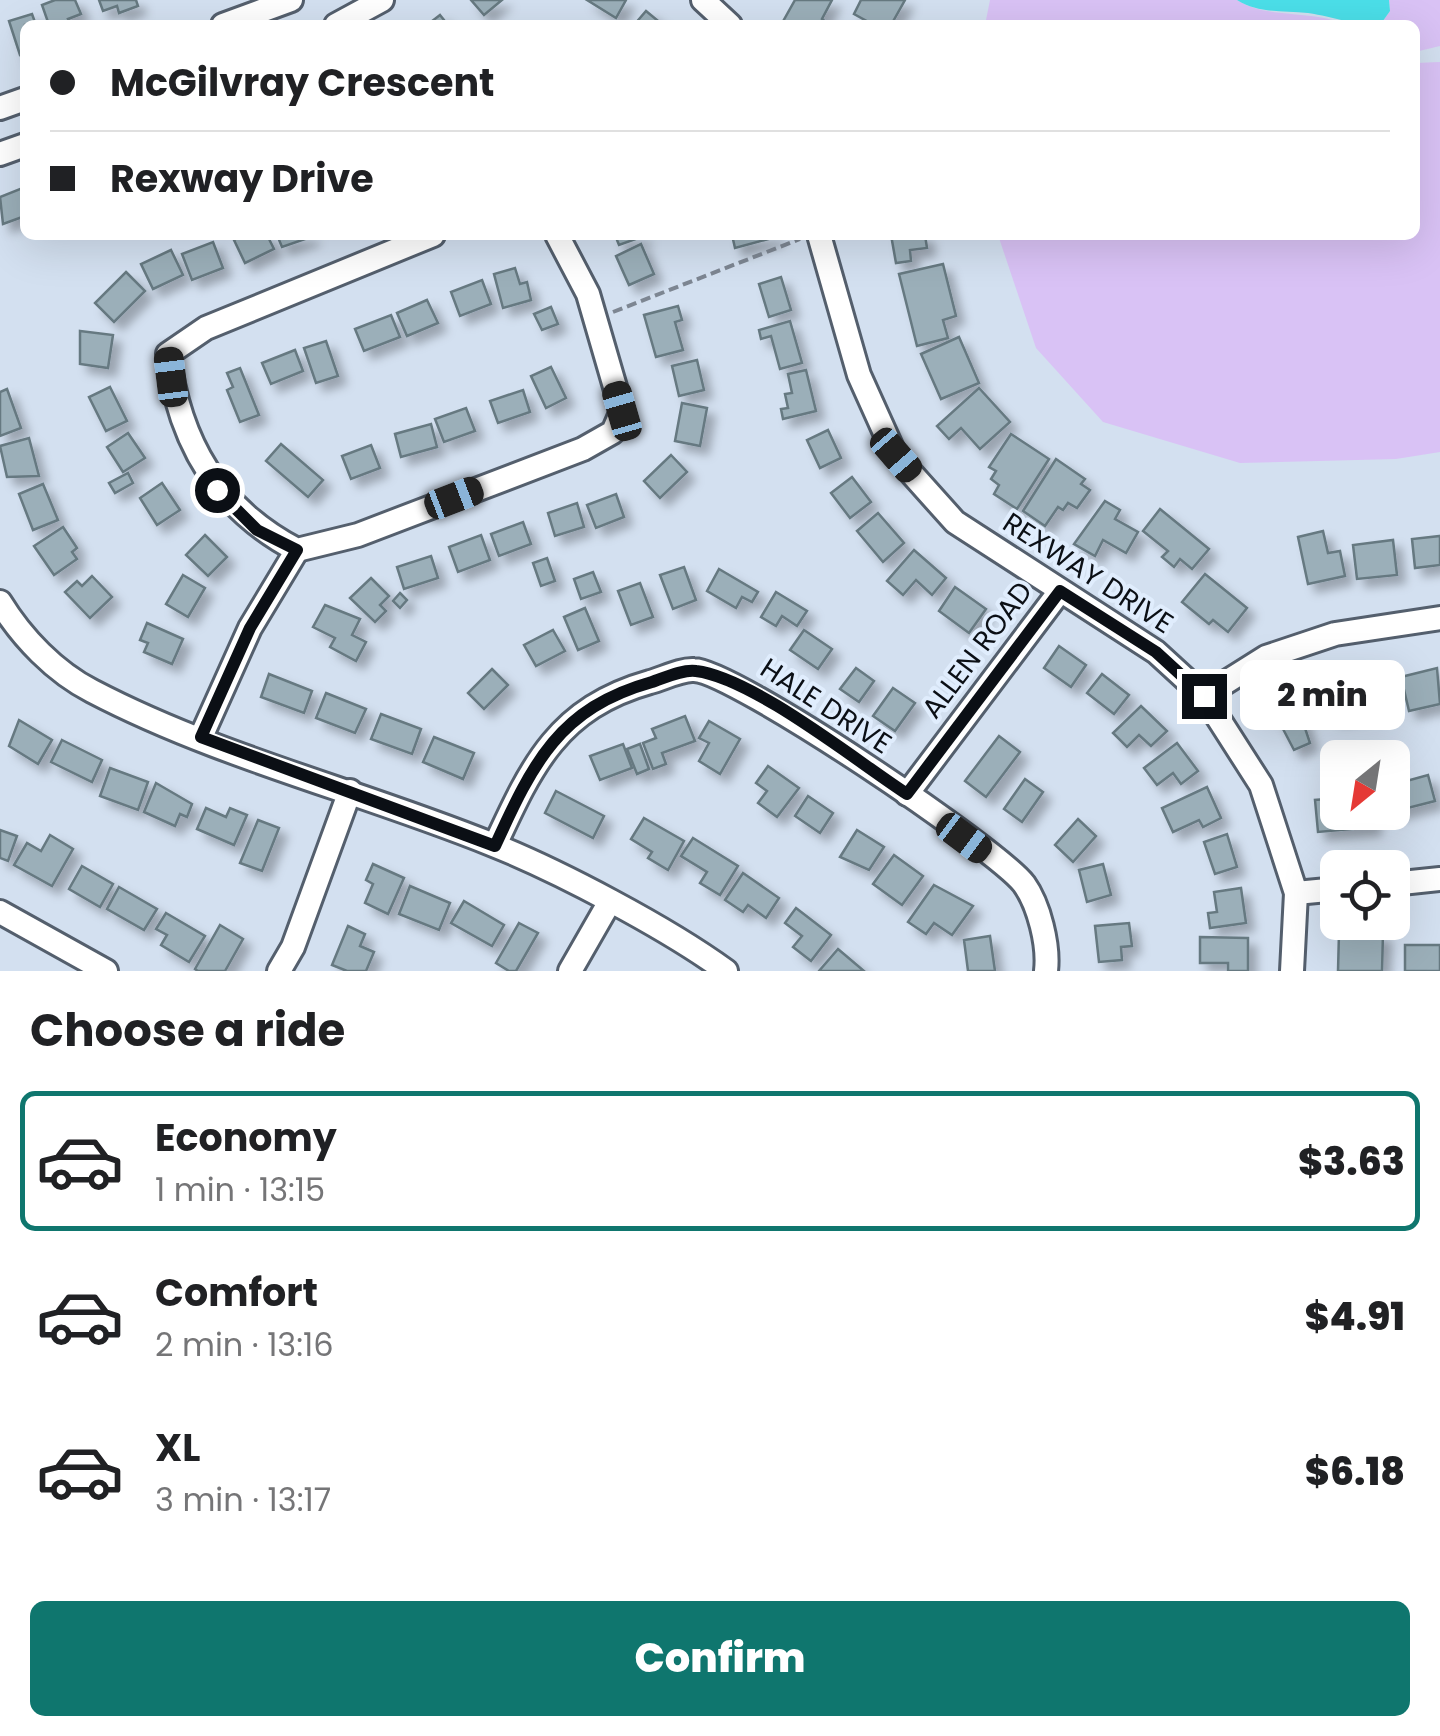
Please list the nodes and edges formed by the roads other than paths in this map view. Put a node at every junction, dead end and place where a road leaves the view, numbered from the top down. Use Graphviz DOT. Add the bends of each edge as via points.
graph roads {
  1 [pos="291,0"];
  2 [pos="382,0"];
  3 [pos="703,0"];
  4 [pos="730,14"];
  5 [pos="237,20"];
  6 [pos="345,20"];
  7 [pos="422,240"];
  8 [pos="560,240"];
  9 [pos="820,240"];
  10 [pos="297,550"];
  11 [pos="1060,591"];
  12 [pos="0,602"];
  13 [pos="1440,618"];
  14 [pos="1204,696"];
  15 [pos="201,737"];
  16 [pos="350,792"];
  17 [pos="907,794"];
  18 [pos="495,846"];
  19 [pos="1440,880"];
  20 [pos="1410,882"];
  21 [pos="1320,891"];
  22 [pos="1296,893"];
  23 [pos="609,904"];
  24 [pos="0,912"];
  25 [pos="106,971"];
  26 [pos="279,971"];
  27 [pos="570,971"];
  28 [pos="726,971"];
  29 [pos="1046,971"];
  30 [pos="1292,971"];
  1 -- 5 [label="street"];
  2 -- 6 [label="street"];
  3 -- 4 [label="street"];
  7 -- 10 [label="street" via="206,328 168,354 174,399 217,490 257,530"];
  8 -- 10 [label="street" via="588,294 622,411 613,432 358,535"];
  9 -- 11 [label="street, REXWAY DRIVE" via="859,375 896,455 955,522"];
  10 -- 15 [label="street" via="250,628"];
  11 -- 14 [label="street, REXWAY DRIVE" via="1156,652"];
  11 -- 17 [label="street, ALLEN ROAD"];
  12 -- 15 [label="street" via="42,655 90,690"];
  13 -- 14 [label="street" via="1336,634 1266,657"];
  14 -- 22 [label="street, REXWAY DRIVE" via="1260,784"];
  15 -- 16 [label="street"];
  16 -- 18 [label="street"];
  16 -- 26 [label="street"];
  17 -- 18 [label="street, HALE DRIVE" via="742,686 693,670 620,690 570,719 539,756"];
  17 -- 29 [label="street, HALE DRIVE" via="1022,882 1036,906"];
  18 -- 23 [label="street"];
  19 -- 20 [label="street"];
  21 -- 22 [label="street"];
  22 -- 30 [label="street, REXWAY DRIVE"];
  23 -- 27 [label="street"];
  23 -- 28 [label="street"];
  24 -- 25 [label="street"];
}
